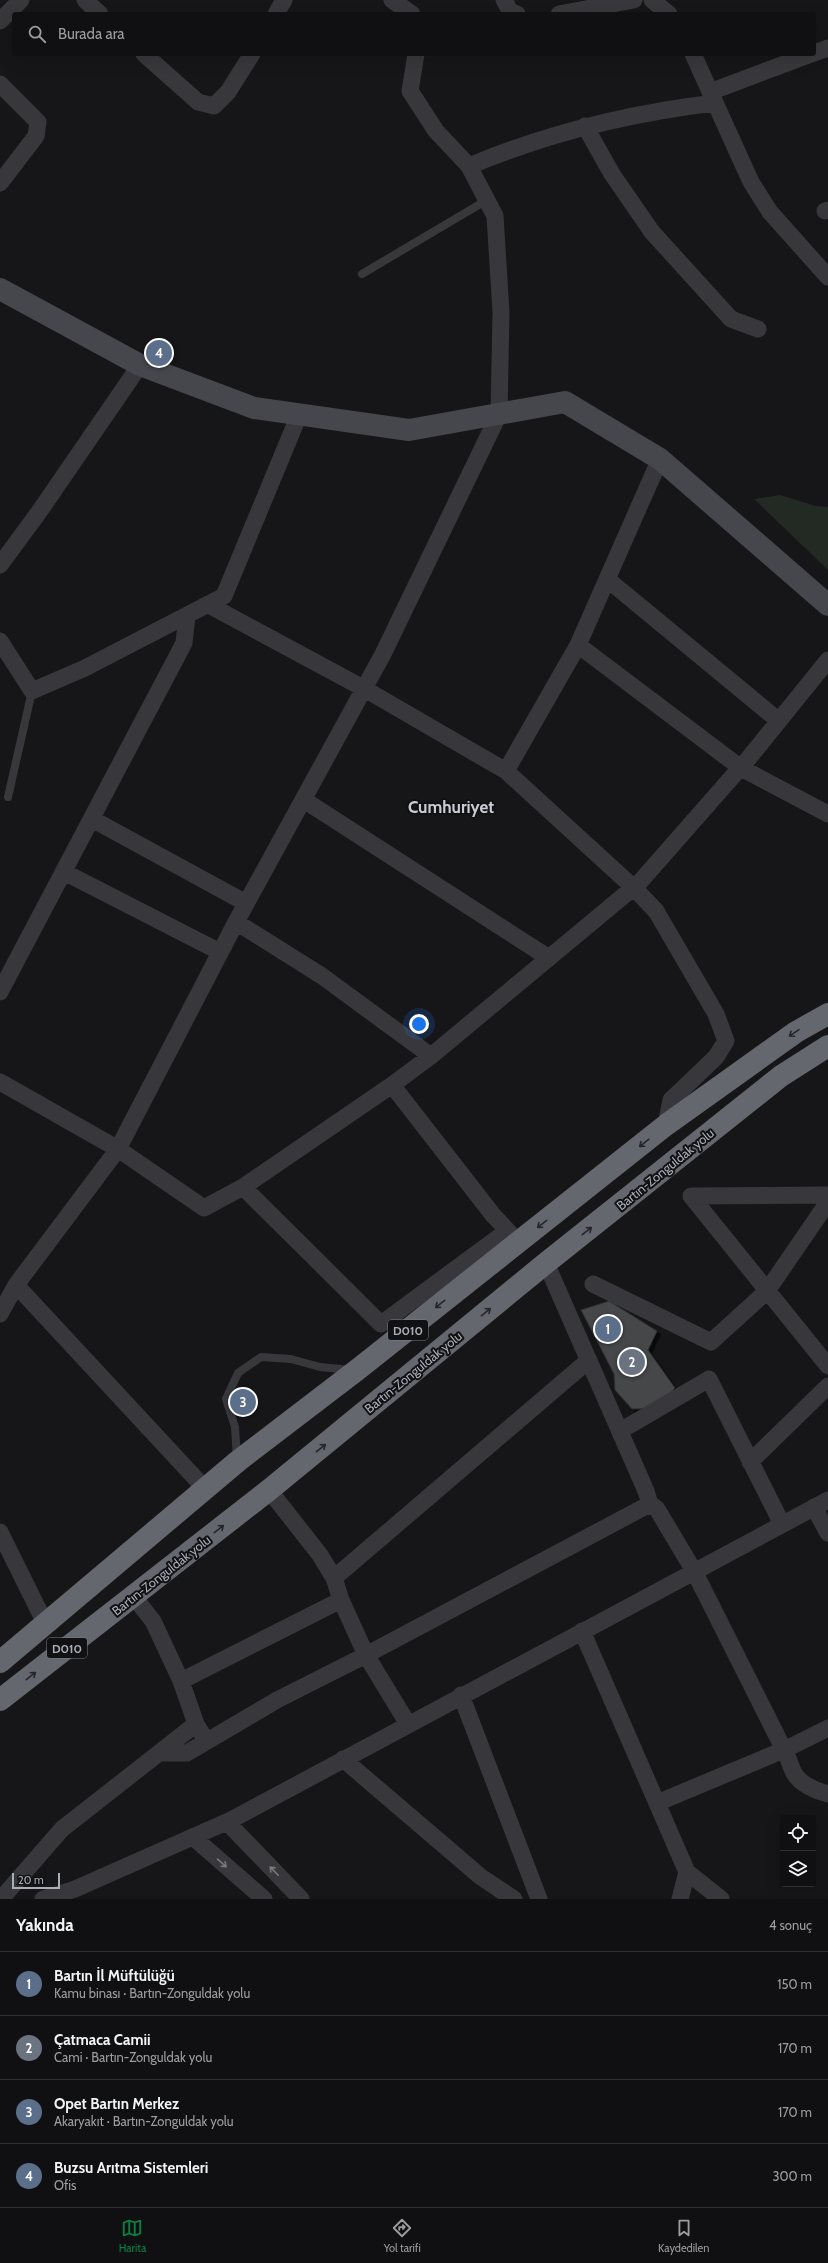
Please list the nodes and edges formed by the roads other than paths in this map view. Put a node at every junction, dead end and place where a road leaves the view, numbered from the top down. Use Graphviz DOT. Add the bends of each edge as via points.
graph roads {
  1 [pos="21,0"];
  2 [pos="84,0"];
  3 [pos="284,0"];
  4 [pos="392,0"];
  5 [pos="504,0"];
  6 [pos="634,0"];
  7 [pos="652,0"];
  8 [pos="98,12"];
  9 [pos="277,12"];
  10 [pos="409,12"];
  11 [pos="512,12"];
  12 [pos="570,12"];
  13 [pos="667,12"];
  14 [pos="0,21"];
  15 [pos="828,48"];
  16 [pos="816,52"];
  17 [pos="146,56"];
  18 [pos="251,56"];
  19 [pos="416,56"];
  20 [pos="694,56"];
  21 [pos="806,56"];
  22 [pos="0,84"];
  23 [pos="713,97"];
  24 [pos="585,126"];
  25 [pos="469,166"];
  26 [pos="0,183"];
  27 [pos="487,200"];
  28 [pos="362,274"];
  29 [pos="828,277"];
  30 [pos="0,289"];
  31 [pos="758,329"];
  32 [pos="140,365"];
  33 [pos="299,414"];
  34 [pos="499,414"];
  35 [pos="660,459"];
  36 [pos="0,565"];
  37 [pos="607,579"];
  38 [pos="209,605"];
  39 [pos="828,605"];
  40 [pos="187,615"];
  41 [pos="0,641"];
  42 [pos="578,645"];
  43 [pos="828,660"];
  44 [pos="363,688"];
  45 [pos="32,692"];
  46 [pos="779,721"];
  47 [pos="741,768"];
  48 [pos="506,771"];
  49 [pos="8,797"];
  50 [pos="304,800"];
  51 [pos="828,814"];
  52 [pos="92,819"];
  53 [pos="64,872"];
  54 [pos="634,888"];
  55 [pos="246,903"];
  56 [pos="236,922"];
  57 [pos="220,952"];
  58 [pos="549,958"];
  59 [pos="0,992"];
  60 [pos="828,1014"];
  61 [pos="828,1046"];
  62 [pos="431,1056"];
  63 [pos="0,1082"];
  64 [pos="392,1085"];
  65 [pos="666,1125"];
  66 [pos="118,1149"];
  67 [pos="243,1187"];
  68 [pos="828,1195"];
  69 [pos="828,1202"];
  70 [pos="513,1237"];
  71 [pos="546,1263"];
  72 [pos="593,1284"];
  73 [pos="16,1285"];
  74 [pos="768,1291"];
  75 [pos="0,1314"];
  76 [pos="589,1360"];
  77 [pos="828,1366"];
  78 [pos="357,1370"];
  79 [pos="828,1386"];
  80 [pos="620,1431"];
  81 [pos="238,1461"];
  82 [pos="750,1462"];
  83 [pos="198,1481"];
  84 [pos="269,1490"];
  85 [pos="821,1503"];
  86 [pos="650,1504"];
  87 [pos="782,1524"];
  88 [pos="0,1532"];
  89 [pos="828,1533"];
  90 [pos="694,1571"];
  91 [pos="334,1578"];
  92 [pos="134,1597"];
  93 [pos="341,1600"];
  94 [pos="45,1623"];
  95 [pos="582,1631"];
  96 [pos="366,1655"];
  97 [pos="0,1662"];
  98 [pos="181,1681"];
  99 [pos="461,1695"];
  100 [pos="0,1700"];
  101 [pos="196,1724"];
  102 [pos="408,1724"];
  103 [pos="828,1728"];
  104 [pos="207,1741"];
  105 [pos="786,1749"];
  106 [pos="161,1753"];
  107 [pos="343,1759"];
  108 [pos="828,1794"];
  109 [pos="657,1803"];
  110 [pos="227,1822"];
  111 [pos="193,1837"];
  112 [pos="687,1872"];
  113 [pos="1,1899"];
  114 [pos="43,1899"];
  115 [pos="264,1899"];
  116 [pos="301,1899"];
  117 [pos="514,1899"];
  118 [pos="539,1899"];
  119 [pos="680,1899"];
  120 [pos="721,1899"];
  1 -- 14 [label="street"];
  2 -- 8 [label="street"];
  3 -- 9 [label="street"];
  4 -- 10 [label="street"];
  5 -- 11 [label="street"];
  6 -- 12 [label="street"];
  7 -- 13 [label="street"];
  15 -- 16 [label="street"];
  17 -- 18 [label="street" via="198,102 214,106 228,92"];
  19 -- 25 [label="street" via="410,91 436,131"];
  20 -- 23 [label="street"];
  21 -- 23 [label="street"];
  22 -- 26 [label="street" via="38,122 36,136"];
  23 -- 24 [label="street"];
  23 -- 29 [label="street" via="744,170 760,197 781,226"];
  24 -- 25 [label="street" via="511,148"];
  24 -- 31 [label="street" via="612,174 662,243 731,319"];
  25 -- 27 [label="street"];
  27 -- 28 [label="lane"];
  27 -- 34 [label="street" via="495,216 501,312"];
  30 -- 32 [label="main road"];
  32 -- 33 [label="main road" via="254,408"];
  32 -- 36 [label="street"];
  33 -- 34 [label="main road" via="409,430"];
  33 -- 38 [label="street" via="224,596"];
  34 -- 35 [label="main road" via="565,402"];
  34 -- 44 [label="street"];
  35 -- 37 [label="street"];
  35 -- 39 [label="main road"];
  37 -- 42 [label="street"];
  37 -- 46 [label="street"];
  38 -- 40 [label="street"];
  38 -- 44 [label="street"];
  40 -- 45 [label="street" via="85,668"];
  40 -- 52 [label="street" via="184,643"];
  41 -- 45 [label="street"];
  42 -- 47 [label="street"];
  42 -- 48 [label="street"];
  43 -- 46 [label="street"];
  44 -- 48 [label="street"];
  44 -- 50 [label="street"];
  45 -- 49 [label="lane"];
  46 -- 47 [label="street"];
  47 -- 51 [label="street"];
  47 -- 54 [label="street"];
  48 -- 54 [label="street"];
  50 -- 55 [label="street"];
  50 -- 58 [label="street"];
  52 -- 53 [label="street"];
  52 -- 55 [label="street"];
  53 -- 57 [label="street"];
  53 -- 59 [label="street"];
  54 -- 58 [label="street"];
  54 -- 65 [label="street" via="656,911 716,1014 726,1041 716,1057 671,1100"];
  55 -- 56 [label="street"];
  56 -- 57 [label="street"];
  56 -- 62 [label="street" via="322,976"];
  57 -- 66 [label="street"];
  58 -- 62 [label="street"];
  60 -- 65 [label="highway, D010, one-way" via="796,1032"];
  71 -- 61 [label="highway, Bartın-Zonguldak yolu / D010, one-way" via="782,1076"];
  62 -- 64 [label="street"];
  63 -- 66 [label="street"];
  64 -- 67 [label="street"];
  64 -- 70 [label="street"];
  65 -- 70 [label="highway, D010, one-way"];
  66 -- 67 [label="street" via="204,1208"];
  66 -- 73 [label="street"];
  67 -- 70 [label="street" via="381,1324"];
  68 -- 74 [label="street" via="691,1196"];
  69 -- 74 [label="street"];
  70 -- 78 [label="highway, D010, one-way"];
  71 -- 76 [label="street"];
  84 -- 71 [label="highway, Bartın-Zonguldak yolu / D010, one-way"];
  72 -- 74 [label="street" via="711,1342"];
  73 -- 75 [label="street"];
  73 -- 83 [label="street"];
  74 -- 77 [label="street"];
  76 -- 80 [label="street"];
  76 -- 91 [label="street"];
  78 -- 81 [label="highway, D010"];
  78 -- 81 [label="lane" via="320,1367 291,1359 261,1357 238,1373 226,1399 235,1427"];
  79 -- 82 [label="street"];
  80 -- 82 [label="street" via="709,1379"];
  80 -- 86 [label="street"];
  81 -- 94 [label="highway, D010"];
  82 -- 87 [label="street"];
  84 -- 91 [label="street"];
  92 -- 84 [label="highway, Bartın-Zonguldak yolu / D010, one-way"];
  85 -- 87 [label="street"];
  85 -- 89 [label="street"];
  86 -- 90 [label="street" via="656,1509"];
  86 -- 96 [label="street"];
  87 -- 90 [label="street"];
  88 -- 94 [label="street"];
  90 -- 95 [label="street"];
  90 -- 105 [label="street" via="780,1742"];
  91 -- 93 [label="street"];
  92 -- 98 [label="street" via="154,1621"];
  100 -- 92 [label="highway, Bartın-Zonguldak yolu / D010, one-way"];
  93 -- 96 [label="street"];
  93 -- 98 [label="street"];
  94 -- 97 [label="highway, D010"];
  95 -- 99 [label="street"];
  95 -- 109 [label="street"];
  96 -- 102 [label="street"];
  96 -- 104 [label="street" via="277,1700"];
  98 -- 101 [label="street"];
  99 -- 102 [label="street"];
  99 -- 118 [label="street"];
  101 -- 104 [label="street"];
  101 -- 106 [label="street"];
  102 -- 107 [label="street"];
  103 -- 105 [label="street"];
  104 -- 106 [label="street" via="187,1753"];
  105 -- 108 [label="street" via="794,1774 814,1790"];
  105 -- 109 [label="street"];
  106 -- 113 [label="street" via="62,1829"];
  107 -- 110 [label="street"];
  107 -- 117 [label="street" via="481,1877"];
  109 -- 112 [label="street"];
  110 -- 111 [label="street"];
  116 -- 110 [label="street, one-way"];
  111 -- 114 [label="street" via="75,1889"];
  111 -- 115 [label="street, one-way"];
  112 -- 119 [label="street"];
  112 -- 120 [label="street"];
}
